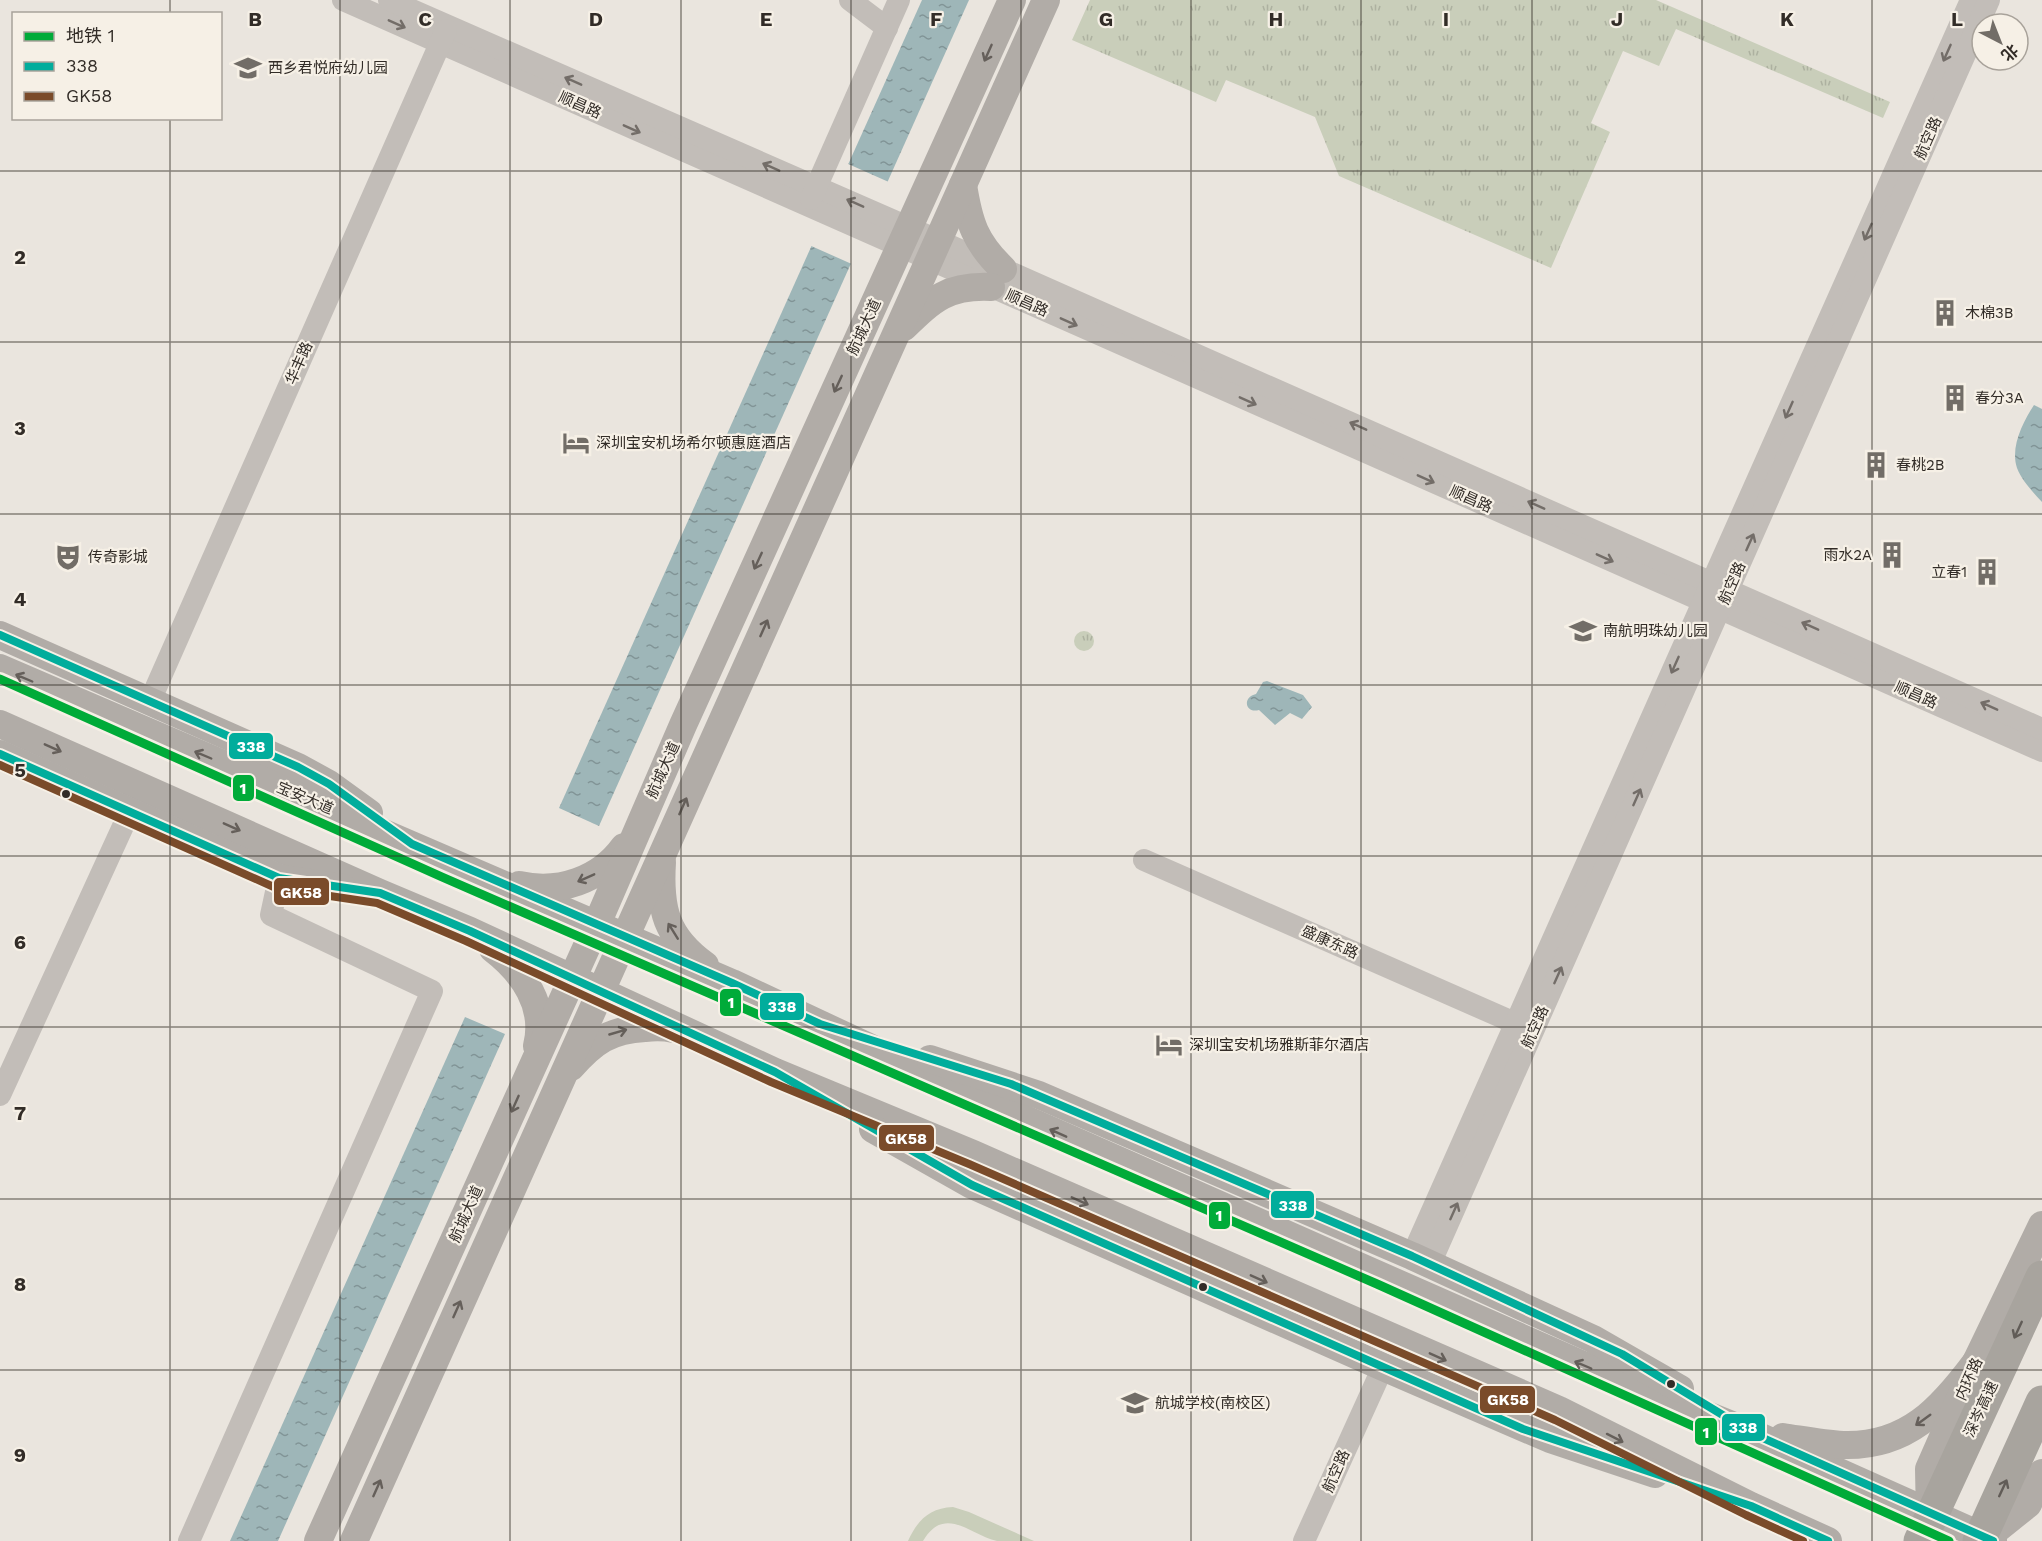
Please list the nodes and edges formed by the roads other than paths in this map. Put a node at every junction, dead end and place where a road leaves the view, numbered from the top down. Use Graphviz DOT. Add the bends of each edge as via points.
graph roads {
  1 [pos="343,0"];
  2 [pos="389,0"];
  3 [pos="850,0"];
  4 [pos="899,0"];
  5 [pos="1012,0"];
  6 [pos="1046,0"];
  7 [pos="1971,0"];
  8 [pos="1989,0"];
  9 [pos="887,28"];
  10 [pos="444,34"];
  11 [pos="963,185"];
  12 [pos="816,198"];
  13 [pos="893,232"];
  14 [pos="934,250"];
  15 [pos="997,278"];
  16 [pos="896,335"];
  17 [pos="1716,595"];
  18 [pos="0,635"];
  19 [pos="0,668"];
  20 [pos="150,701"];
  21 [pos="0,724"];
  22 [pos="2042,729"];
  23 [pos="2042,751"];
  24 [pos="0,754"];
  25 [pos="130,811"];
  26 [pos="640,823"];
  27 [pos="412,844"];
  28 [pos="663,851"];
  29 [pos="1144,860"];
  30 [pos="279,878"];
  31 [pos="493,879"];
  32 [pos="380,893"];
  33 [pos="597,924"];
  34 [pos="470,931"];
  35 [pos="624,937"];
  36 [pos="572,977"];
  37 [pos="732,983"];
  38 [pos="600,990"];
  39 [pos="1515,1023"];
  40 [pos="820,1024"];
  41 [pos="698,1035"];
  42 [pos="530,1071"];
  43 [pos="775,1072"];
  44 [pos="558,1082"];
  45 [pos="0,1095"];
  46 [pos="2042,1225"];
  47 [pos="1421,1260"];
  48 [pos="2042,1277"];
  49 [pos="1976,1362"];
  50 [pos="1383,1367"];
  51 [pos="2042,1402"];
  52 [pos="1754,1434"];
  53 [pos="2042,1473"];
  54 [pos="1751,1506"];
  55 [pos="1925,1527"];
  56 [pos="1985,1540"];
  57 [pos="189,1541"];
  58 [pos="318,1541"];
  59 [pos="354,1541"];
  60 [pos="1304,1541"];
  61 [pos="1828,1541"];
  62 [pos="1929,1541"];
  1 -- 10 [label="street, 顺昌路, one-way"];
  2 -- 10 [label="street, 顺昌路"];
  3 -- 9 [label="street"];
  4 -- 9 [label="street"];
  5 -- 13 [label="main road, 航城大道, one-way"];
  6 -- 11 [label="main road, 航城大道"];
  7 -- 17 [label="street, 航空路, one-way"];
  17 -- 8 [label="street, 航空路, one-way"];
  9 -- 12 [label="street"];
  10 -- 12 [label="street, 顺昌路"];
  10 -- 20 [label="street, 华丰路"];
  11 -- 14 [label="main road, 航城大道"];
  11 -- 15 [label="main road" via="968,216"];
  12 -- 13 [label="street, 顺昌路"];
  13 -- 14 [label="street, 顺昌路"];
  13 -- 26 [label="main road, 航城大道, one-way"];
  14 -- 15 [label="street, 顺昌路"];
  14 -- 16 [label="main road, 航城大道"];
  15 -- 16 [label="main road" via="947,292"];
  15 -- 17 [label="street, 顺昌路"];
  28 -- 16 [label="main road, 航城大道, one-way"];
  22 -- 17 [label="street, 顺昌路, one-way"];
  17 -- 23 [label="street, 顺昌路"];
  17 -- 39 [label="street, 航空路, one-way"];
  47 -- 17 [label="street, 航空路, one-way"];
  18 -- 20 [label="main road"];
  27 -- 19 [label="main road, 宝安大道, one-way"];
  20 -- 27 [label="main road" via="298,767 329,784"];
  21 -- 32 [label="main road, one-way"];
  24 -- 25 [label="main road"];
  25 -- 30 [label="main road"];
  25 -- 45 [label="street"];
  26 -- 31 [label="main road, one-way" via="612,862 581,882 527,887"];
  26 -- 33 [label="main road, 航城大道"];
  27 -- 31 [label="main road, 宝安大道"];
  28 -- 35 [label="main road, 航城大道"];
  37 -- 28 [label="main road, one-way" via="690,952 668,924 662,905"];
  29 -- 39 [label="street, 盛康东路"];
  30 -- 32 [label="main road"];
  30 -- 57 [label="street" via="271,915 432,991"];
  31 -- 33 [label="main road, 宝安大道"];
  32 -- 34 [label="main road"];
  33 -- 35 [label="main road, 宝安大道"];
  33 -- 36 [label="main road, 航城大道"];
  34 -- 36 [label="main road"];
  34 -- 42 [label="main road" via="514,968 532,996 539,1025"];
  35 -- 37 [label="main road, 宝安大道"];
  35 -- 38 [label="main road, 航城大道"];
  36 -- 38 [label="main road"];
  36 -- 42 [label="main road, 航城大道"];
  37 -- 40 [label="main road, 宝安大道"];
  38 -- 41 [label="main road"];
  38 -- 44 [label="main road, 航城大道"];
  39 -- 47 [label="street, 航空路"];
  40 -- 47 [label="main road" via="1011,1084"];
  52 -- 40 [label="main road, 宝安大道, one-way" via="1528,1341 1004,1110"];
  41 -- 43 [label="main road"];
  44 -- 41 [label="main road, one-way" via="593,1045 616,1032 669,1028"];
  42 -- 58 [label="main road, 航城大道, one-way"];
  43 -- 50 [label="main road" via="972,1185"];
  43 -- 54 [label="main road, one-way" via="973,1154 1559,1410"];
  59 -- 44 [label="main road, 航城大道, one-way"];
  46 -- 49 [label="main road, 内环路"];
  47 -- 52 [label="main road" via="1593,1338"];
  48 -- 55 [label="highway, 深岑高速, one-way, bridge"];
  49 -- 52 [label="main road, one-way" via="1941,1406 1922,1422 1884,1440 1844,1445"];
  49 -- 55 [label="main road, 内环路" via="1929,1469"];
  50 -- 54 [label="main road" via="1550,1439"];
  50 -- 60 [label="street, 航空路"];
  56 -- 51 [label="highway, one-way, bridge"];
  52 -- 55 [label="main road, 宝安大道"];
  53 -- 56 [label="main road" via="2028,1503"];
  54 -- 61 [label="main road"];
  55 -- 56 [label="main road, 宝安大道"];
  55 -- 62 [label="main road, 内环路"];
}
